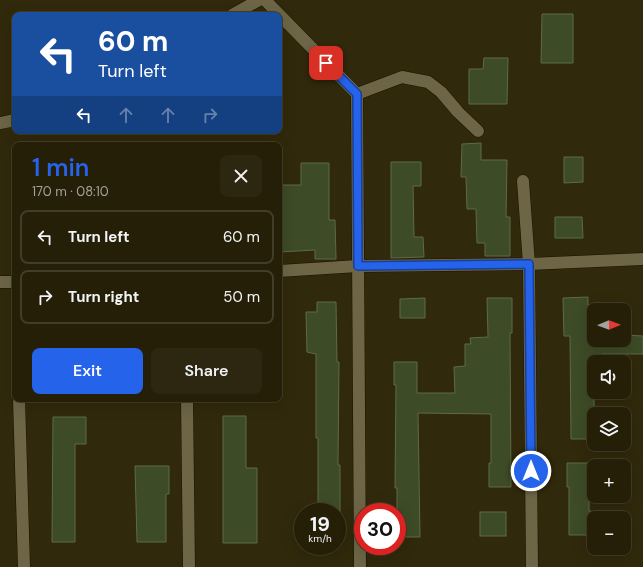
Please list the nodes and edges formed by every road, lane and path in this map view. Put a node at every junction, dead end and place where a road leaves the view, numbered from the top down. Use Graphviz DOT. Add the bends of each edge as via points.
graph roads {
  1 [pos="259,0"];
  2 [pos="265,0"];
  3 [pos="237,12"];
  4 [pos="277,12"];
  5 [pos="282,17"];
  6 [pos="357,94"];
  7 [pos="12,121"];
  8 [pos="0,123"];
  9 [pos="478,131"];
  10 [pos="523,181"];
  11 [pos="643,259"];
  12 [pos="529,264"];
  13 [pos="358,266"];
  14 [pos="282,271"];
  15 [pos="0,282"];
  16 [pos="12,282"];
  17 [pos="19,402"];
  18 [pos="187,402"];
  19 [pos="24,567"];
  20 [pos="189,567"];
  21 [pos="360,567"];
  22 [pos="532,567"];
  1 -- 3 [label="street"];
  2 -- 4 [label="street"];
  5 -- 6 [label="street"];
  6 -- 9 [label="street" via="402,77 428,82"];
  6 -- 13 [label="street"];
  7 -- 8 [label="street"];
  10 -- 12 [label="street"];
  11 -- 12 [label="street"];
  12 -- 13 [label="street"];
  12 -- 22 [label="street"];
  13 -- 14 [label="street"];
  13 -- 21 [label="street"];
  15 -- 16 [label="street"];
  17 -- 19 [label="street"];
  18 -- 20 [label="street"];
}
